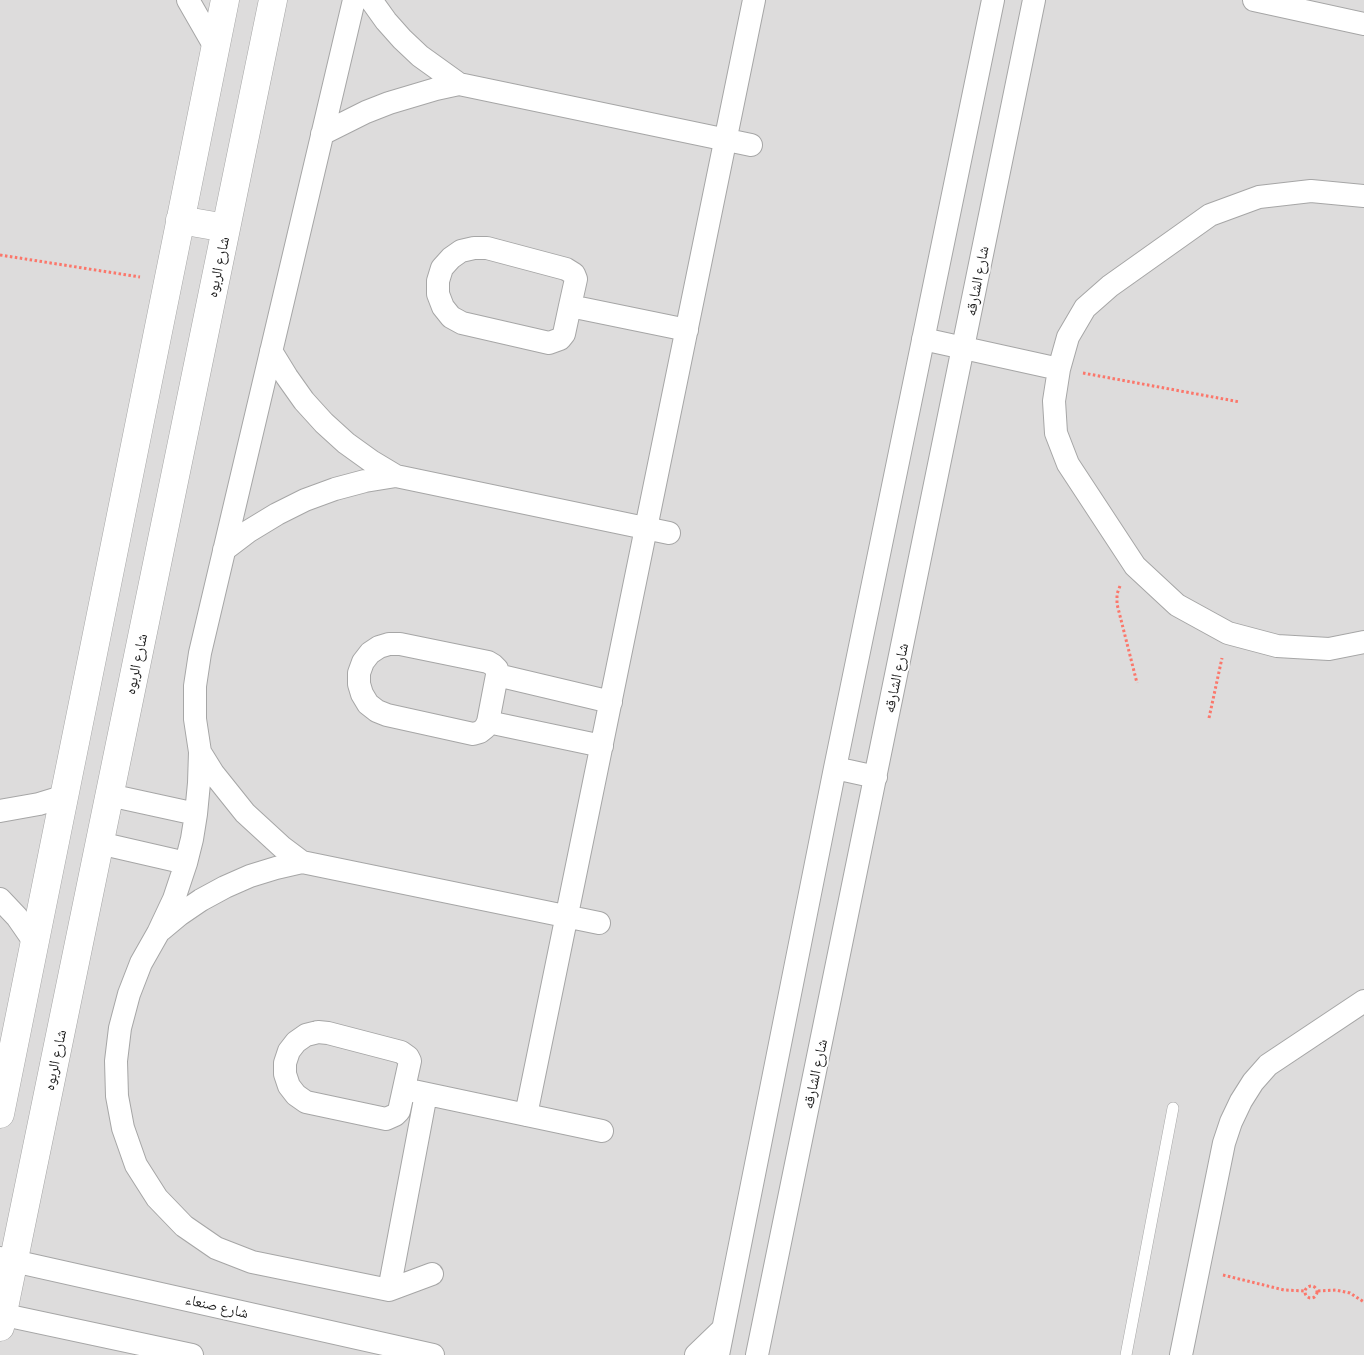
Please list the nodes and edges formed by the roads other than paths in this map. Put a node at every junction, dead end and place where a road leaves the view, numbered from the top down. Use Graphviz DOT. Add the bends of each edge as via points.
graph roads {
  1 [pos="188,0"];
  2 [pos="225,0"];
  3 [pos="273,0"];
  4 [pos="354,0"];
  5 [pos="371,0"];
  6 [pos="754,0"];
  7 [pos="993,0"];
  8 [pos="1034,0"];
  9 [pos="1254,0"];
  10 [pos="1364,24"];
  11 [pos="215,47"];
  12 [pos="460,84"];
  13 [pos="322,134"];
  14 [pos="726,140"];
  15 [pos="751,145"];
  16 [pos="1364,196"];
  17 [pos="180,220"];
  18 [pos="226,228"];
  19 [pos="570,306"];
  20 [pos="687,330"];
  21 [pos="923,339"];
  22 [pos="964,348"];
  23 [pos="272,351"];
  24 [pos="1060,369"];
  25 [pos="396,476"];
  26 [pos="646,528"];
  27 [pos="669,533"];
  28 [pos="224,550"];
  29 [pos="1364,642"];
  30 [pos="94,650"];
  31 [pos="137,659"];
  32 [pos="497,675"];
  33 [pos="611,702"];
  34 [pos="488,722"];
  35 [pos="602,746"];
  36 [pos="200,752"];
  37 [pos="835,768"];
  38 [pos="876,777"];
  39 [pos="109,795"];
  40 [pos="65,796"];
  41 [pos="0,811"];
  42 [pos="196,814"];
  43 [pos="99,843"];
  44 [pos="302,862"];
  45 [pos="186,864"];
  46 [pos="0,900"];
  47 [pos="567,917"];
  48 [pos="599,923"];
  49 [pos="158,933"];
  50 [pos="34,943"];
  51 [pos="1364,1001"];
  52 [pos="404,1089"];
  53 [pos="426,1094"];
  54 [pos="1173,1108"];
  55 [pos="0,1114"];
  56 [pos="526,1115"];
  57 [pos="602,1131"];
  58 [pos="7,1260"];
  59 [pos="432,1274"];
  60 [pos="389,1290"];
  61 [pos="1,1319"];
  62 [pos="723,1329"];
  63 [pos="761,1350"];
  64 [pos="192,1355"];
  65 [pos="433,1355"];
  66 [pos="696,1355"];
  67 [pos="718,1355"];
  68 [pos="1126,1355"];
  69 [pos="1181,1355"];
  1 -- 11 [label="street"];
  2 -- 11 [label="street"];
  3 -- 18 [label="street, شارع الربوه"];
  4 -- 13 [label="street"];
  5 -- 12 [label="street" via="386,21 420,56"];
  6 -- 14 [label="street"];
  7 -- 21 [label="street"];
  8 -- 22 [label="street, شارع الشارقه"];
  9 -- 10 [label="street"];
  11 -- 17 [label="street"];
  12 -- 13 [label="street" via="389,103"];
  12 -- 14 [label="street"];
  13 -- 23 [label="street"];
  14 -- 15 [label="street"];
  14 -- 20 [label="street"];
  16 -- 24 [label="street" via="1311,191 1259,197 1210,215 1110,286 1085,308 1068,337"];
  17 -- 18 [label="street"];
  17 -- 30 [label="street"];
  18 -- 31 [label="street, شارع الربوه"];
  19 -- 19 [label="street" via="564,334 549,343 462,323 442,306 438,281 442,268 461,251 487,248 570,271 576,278"];
  19 -- 20 [label="street"];
  20 -- 26 [label="street"];
  21 -- 22 [label="street"];
  21 -- 37 [label="street"];
  22 -- 24 [label="street"];
  22 -- 38 [label="street, شارع الشارقه"];
  23 -- 25 [label="street" via="286,377 324,423 346,443"];
  23 -- 28 [label="street"];
  24 -- 29 [label="street" via="1054,401 1056,433 1068,464 1135,566 1177,605 1228,633 1277,646 1329,649"];
  25 -- 26 [label="street"];
  25 -- 28 [label="street" via="334,489 305,500 277,514"];
  26 -- 27 [label="street"];
  26 -- 33 [label="street"];
  28 -- 36 [label="street" via="195,686"];
  30 -- 31 [label="street"];
  30 -- 40 [label="street"];
  31 -- 39 [label="street, شارع الربوه"];
  32 -- 33 [label="street"];
  32 -- 34 [label="street"];
  32 -- 34 [label="street" via="496,669 488,662 400,644 379,647 370,653 359,673 359,684 368,704 387,715 473,734 485,728"];
  33 -- 35 [label="street"];
  34 -- 35 [label="street"];
  35 -- 47 [label="street"];
  36 -- 42 [label="street"];
  36 -- 44 [label="street" via="245,813"];
  37 -- 38 [label="street"];
  37 -- 62 [label="street"];
  38 -- 63 [label="street, شارع الشارقه"];
  39 -- 42 [label="street"];
  39 -- 43 [label="street, شارع الربوه"];
  40 -- 41 [label="street"];
  40 -- 50 [label="street"];
  42 -- 45 [label="street"];
  43 -- 45 [label="street"];
  43 -- 58 [label="street, شارع الربوه"];
  44 -- 47 [label="street"];
  44 -- 49 [label="street" via="267,870 225,887 179,915"];
  45 -- 49 [label="street"];
  46 -- 50 [label="street" via="17,917"];
  47 -- 48 [label="street"];
  47 -- 56 [label="street"];
  49 -- 60 [label="street" via="128,994 116,1061 117,1096 123,1128 136,1165 157,1198 184,1226 216,1248 252,1262"];
  50 -- 55 [label="street"];
  51 -- 69 [label="street" via="1268,1065 1241,1101 1224,1143"];
  52 -- 52 [label="street" via="399,1111 386,1119 306,1102 289,1086 285,1062 289,1051 306,1035 328,1033 404,1054 410,1061"];
  52 -- 53 [label="street"];
  53 -- 56 [label="street"];
  53 -- 60 [label="street"];
  54 -- 68 [label="lane"];
  56 -- 57 [label="street"];
  58 -- 61 [label="street, شارع الربوه"];
  58 -- 65 [label="street, شارع صنعاء"];
  59 -- 60 [label="street"];
  61 -- 64 [label="street"];
  62 -- 66 [label="street"];
  62 -- 67 [label="street"];
}
